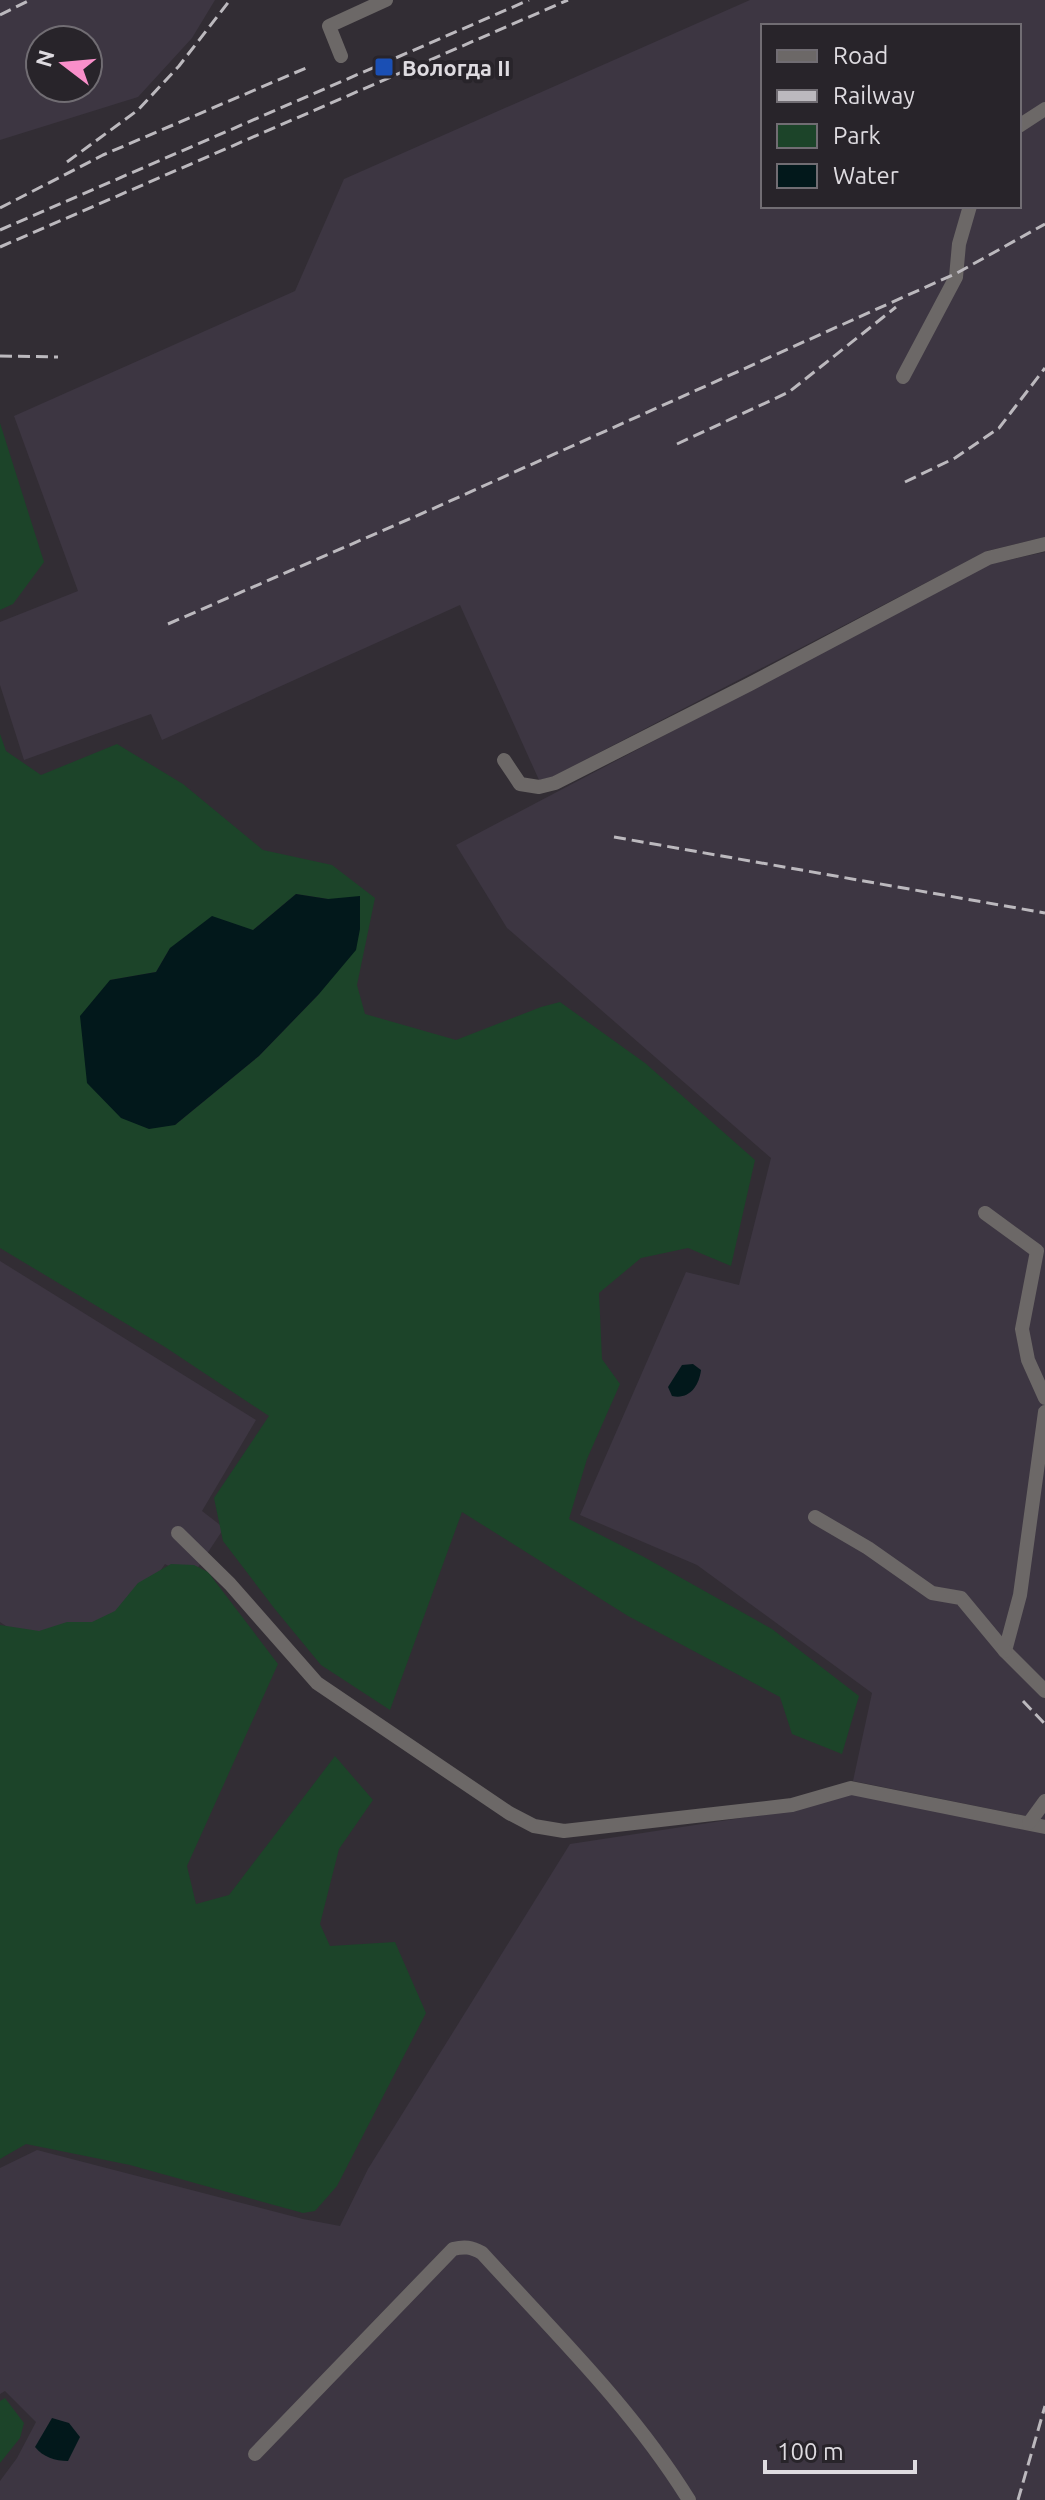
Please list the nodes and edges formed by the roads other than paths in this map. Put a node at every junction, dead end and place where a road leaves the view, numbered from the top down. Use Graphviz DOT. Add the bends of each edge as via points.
graph roads {
  1 [pos="386,0"];
  2 [pos="341,56"];
  3 [pos="1045,109"];
  4 [pos="1021,125"];
  5 [pos="969,208"];
  6 [pos="903,377"];
  7 [pos="1045,544"];
  8 [pos="504,760"];
  9 [pos="985,1213"];
  10 [pos="1045,1398"];
  11 [pos="1045,1412"];
  12 [pos="815,1517"];
  13 [pos="178,1533"];
  14 [pos="1005,1651"];
  15 [pos="1045,1691"];
  16 [pos="1045,1801"];
  17 [pos="1029,1823"];
  18 [pos="1045,1827"];
  19 [pos="255,2454"];
  20 [pos="689,2500"];
  1 -- 2 [label="street" via="329,26"];
  3 -- 4 [label="street"];
  5 -- 6 [label="street" via="956,277"];
  7 -- 8 [label="street" via="988,558 555,783 520,784"];
  9 -- 10 [label="street" via="1037,1251 1022,1329 1028,1360"];
  11 -- 14 [label="street" via="1020,1595"];
  12 -- 14 [label="street" via="932,1593 961,1598"];
  13 -- 17 [label="street" via="317,1683 534,1826 564,1831 792,1805 851,1788"];
  14 -- 15 [label="street"];
  16 -- 17 [label="street"];
  17 -- 18 [label="street"];
  19 -- 20 [label="street" via="453,2249 463,2246 482,2253 564,2343 662,2456"];
}
